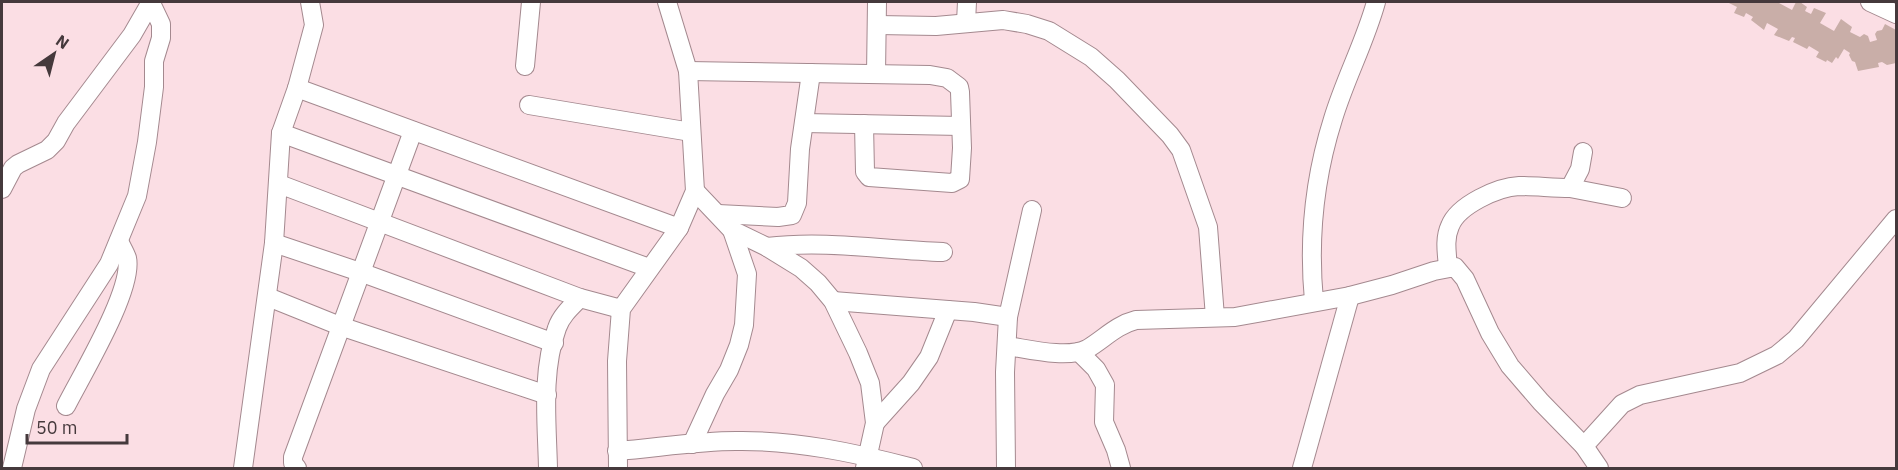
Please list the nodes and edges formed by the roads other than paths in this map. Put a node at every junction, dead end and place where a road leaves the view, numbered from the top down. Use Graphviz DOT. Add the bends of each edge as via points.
graph roads {
  1 [pos="151,2"];
  2 [pos="310,2"];
  3 [pos="531,2"];
  4 [pos="668,2"];
  5 [pos="866,2"];
  6 [pos="877,2"];
  7 [pos="967,2"];
  8 [pos="1376,2"];
  9 [pos="1870,2"];
  10 [pos="1896,14"];
  11 [pos="966,22"];
  12 [pos="878,25"];
  13 [pos="525,66"];
  14 [pos="688,72"];
  15 [pos="811,73"];
  16 [pos="876,74"];
  17 [pos="297,88"];
  18 [pos="529,105"];
  19 [pos="804,123"];
  20 [pos="864,124"];
  21 [pos="961,126"];
  22 [pos="413,131"];
  23 [pos="692,132"];
  24 [pos="281,133"];
  25 [pos="1583,152"];
  26 [pos="397,176"];
  27 [pos="279,184"];
  28 [pos="1570,188"];
  29 [pos="2,189"];
  30 [pos="695,191"];
  31 [pos="1623,198"];
  32 [pos="1032,210"];
  33 [pos="718,214"];
  34 [pos="1896,219"];
  35 [pos="379,221"];
  36 [pos="679,228"];
  37 [pos="732,230"];
  38 [pos="118,241"];
  39 [pos="274,243"];
  40 [pos="767,247"];
  41 [pos="943,252"];
  42 [pos="1448,267"];
  43 [pos="649,268"];
  44 [pos="360,272"];
  45 [pos="1350,296"];
  46 [pos="268,297"];
  47 [pos="580,298"];
  48 [pos="833,301"];
  49 [pos="1314,301"];
  50 [pos="621,309"];
  51 [pos="948,310"];
  52 [pos="1215,316"];
  53 [pos="1008,317"];
  54 [pos="340,326"];
  55 [pos="554,343"];
  56 [pos="1007,346"];
  57 [pos="1079,352"];
  58 [pos="547,395"];
  59 [pos="66,406"];
  60 [pos="875,423"];
  61 [pos="692,444"];
  62 [pos="1584,446"];
  63 [pos="618,460"];
  64 [pos="866,462"];
  65 [pos="293,467"];
  66 [pos="12,468"];
  67 [pos="243,468"];
  68 [pos="548,468"];
  69 [pos="913,468"];
  70 [pos="1006,468"];
  71 [pos="1121,468"];
  72 [pos="1302,468"];
  73 [pos="1599,468"];
  1 -- 29 [label="street" via="56,141 13,168"];
  1 -- 38 [label="street" via="161,24 161,38 154,61 154,87 137,196"];
  2 -- 17 [label="street" via="314,25"];
  3 -- 13 [label="street"];
  4 -- 14 [label="street"];
  5 -- 6 [label="street"];
  6 -- 12 [label="street"];
  7 -- 11 [label="street"];
  8 -- 49 [label="street" via="1333,118 1319,170 1312,250"];
  9 -- 10 [label="street"];
  11 -- 12 [label="street"];
  11 -- 52 [label="street" via="1003,20 1027,24 1059,37 1091,57 1170,135 1180,150 1208,227"];
  12 -- 16 [label="street"];
  14 -- 15 [label="street"];
  14 -- 23 [label="street"];
  15 -- 16 [label="street"];
  15 -- 19 [label="street"];
  16 -- 21 [label="street" via="941,76 953,82 960,92"];
  17 -- 22 [label="street"];
  17 -- 24 [label="street"];
  18 -- 23 [label="street"];
  19 -- 20 [label="street"];
  19 -- 33 [label="street" via="797,202 792,215 778,218"];
  20 -- 21 [label="street"];
  20 -- 21 [label="street" via="865,172 869,177 951,183 961,176"];
  22 -- 26 [label="street"];
  22 -- 36 [label="street"];
  23 -- 30 [label="street"];
  24 -- 26 [label="street"];
  24 -- 27 [label="street"];
  25 -- 28 [label="street"];
  26 -- 35 [label="street"];
  26 -- 43 [label="street"];
  27 -- 35 [label="street"];
  27 -- 39 [label="street"];
  28 -- 31 [label="street"];
  28 -- 42 [label="street" via="1518,186 1497,190 1475,202 1450,224"];
  30 -- 33 [label="street"];
  30 -- 36 [label="street"];
  32 -- 53 [label="street"];
  33 -- 37 [label="street"];
  34 -- 62 [label="street" via="1796,339 1777,355 1740,373 1640,396 1622,404"];
  35 -- 44 [label="street"];
  35 -- 47 [label="street"];
  36 -- 43 [label="street"];
  37 -- 40 [label="street"];
  37 -- 61 [label="street" via="747,274 744,325 729,370"];
  38 -- 59 [label="street" via="127,258 122,290"];
  38 -- 66 [label="street" via="109,264 40,369"];
  39 -- 44 [label="street"];
  39 -- 46 [label="street"];
  40 -- 41 [label="street" via="795,244"];
  40 -- 48 [label="street" via="801,268"];
  42 -- 45 [label="street"];
  42 -- 62 [label="street" via="1455,267 1466,279 1510,366"];
  43 -- 50 [label="street"];
  44 -- 54 [label="street"];
  44 -- 55 [label="street"];
  45 -- 49 [label="street"];
  45 -- 72 [label="street"];
  46 -- 54 [label="street"];
  46 -- 67 [label="street"];
  47 -- 50 [label="street"];
  47 -- 55 [label="street" via="557,327"];
  48 -- 51 [label="street"];
  48 -- 60 [label="street" via="870,383"];
  49 -- 52 [label="street" via="1235,317"];
  50 -- 63 [label="street"];
  51 -- 53 [label="street"];
  51 -- 60 [label="street" via="929,357 911,384"];
  52 -- 57 [label="street" via="1131,321"];
  53 -- 56 [label="street"];
  54 -- 58 [label="street"];
  54 -- 65 [label="street" via="293,457"];
  55 -- 58 [label="street"];
  56 -- 57 [label="street"];
  56 -- 70 [label="street"];
  57 -- 71 [label="street" via="1105,385 1104,422"];
  58 -- 68 [label="street"];
  60 -- 64 [label="street"];
  61 -- 63 [label="street"];
  61 -- 64 [label="street" via="736,441 801,445"];
  62 -- 73 [label="street"];
  64 -- 69 [label="street"];
}
